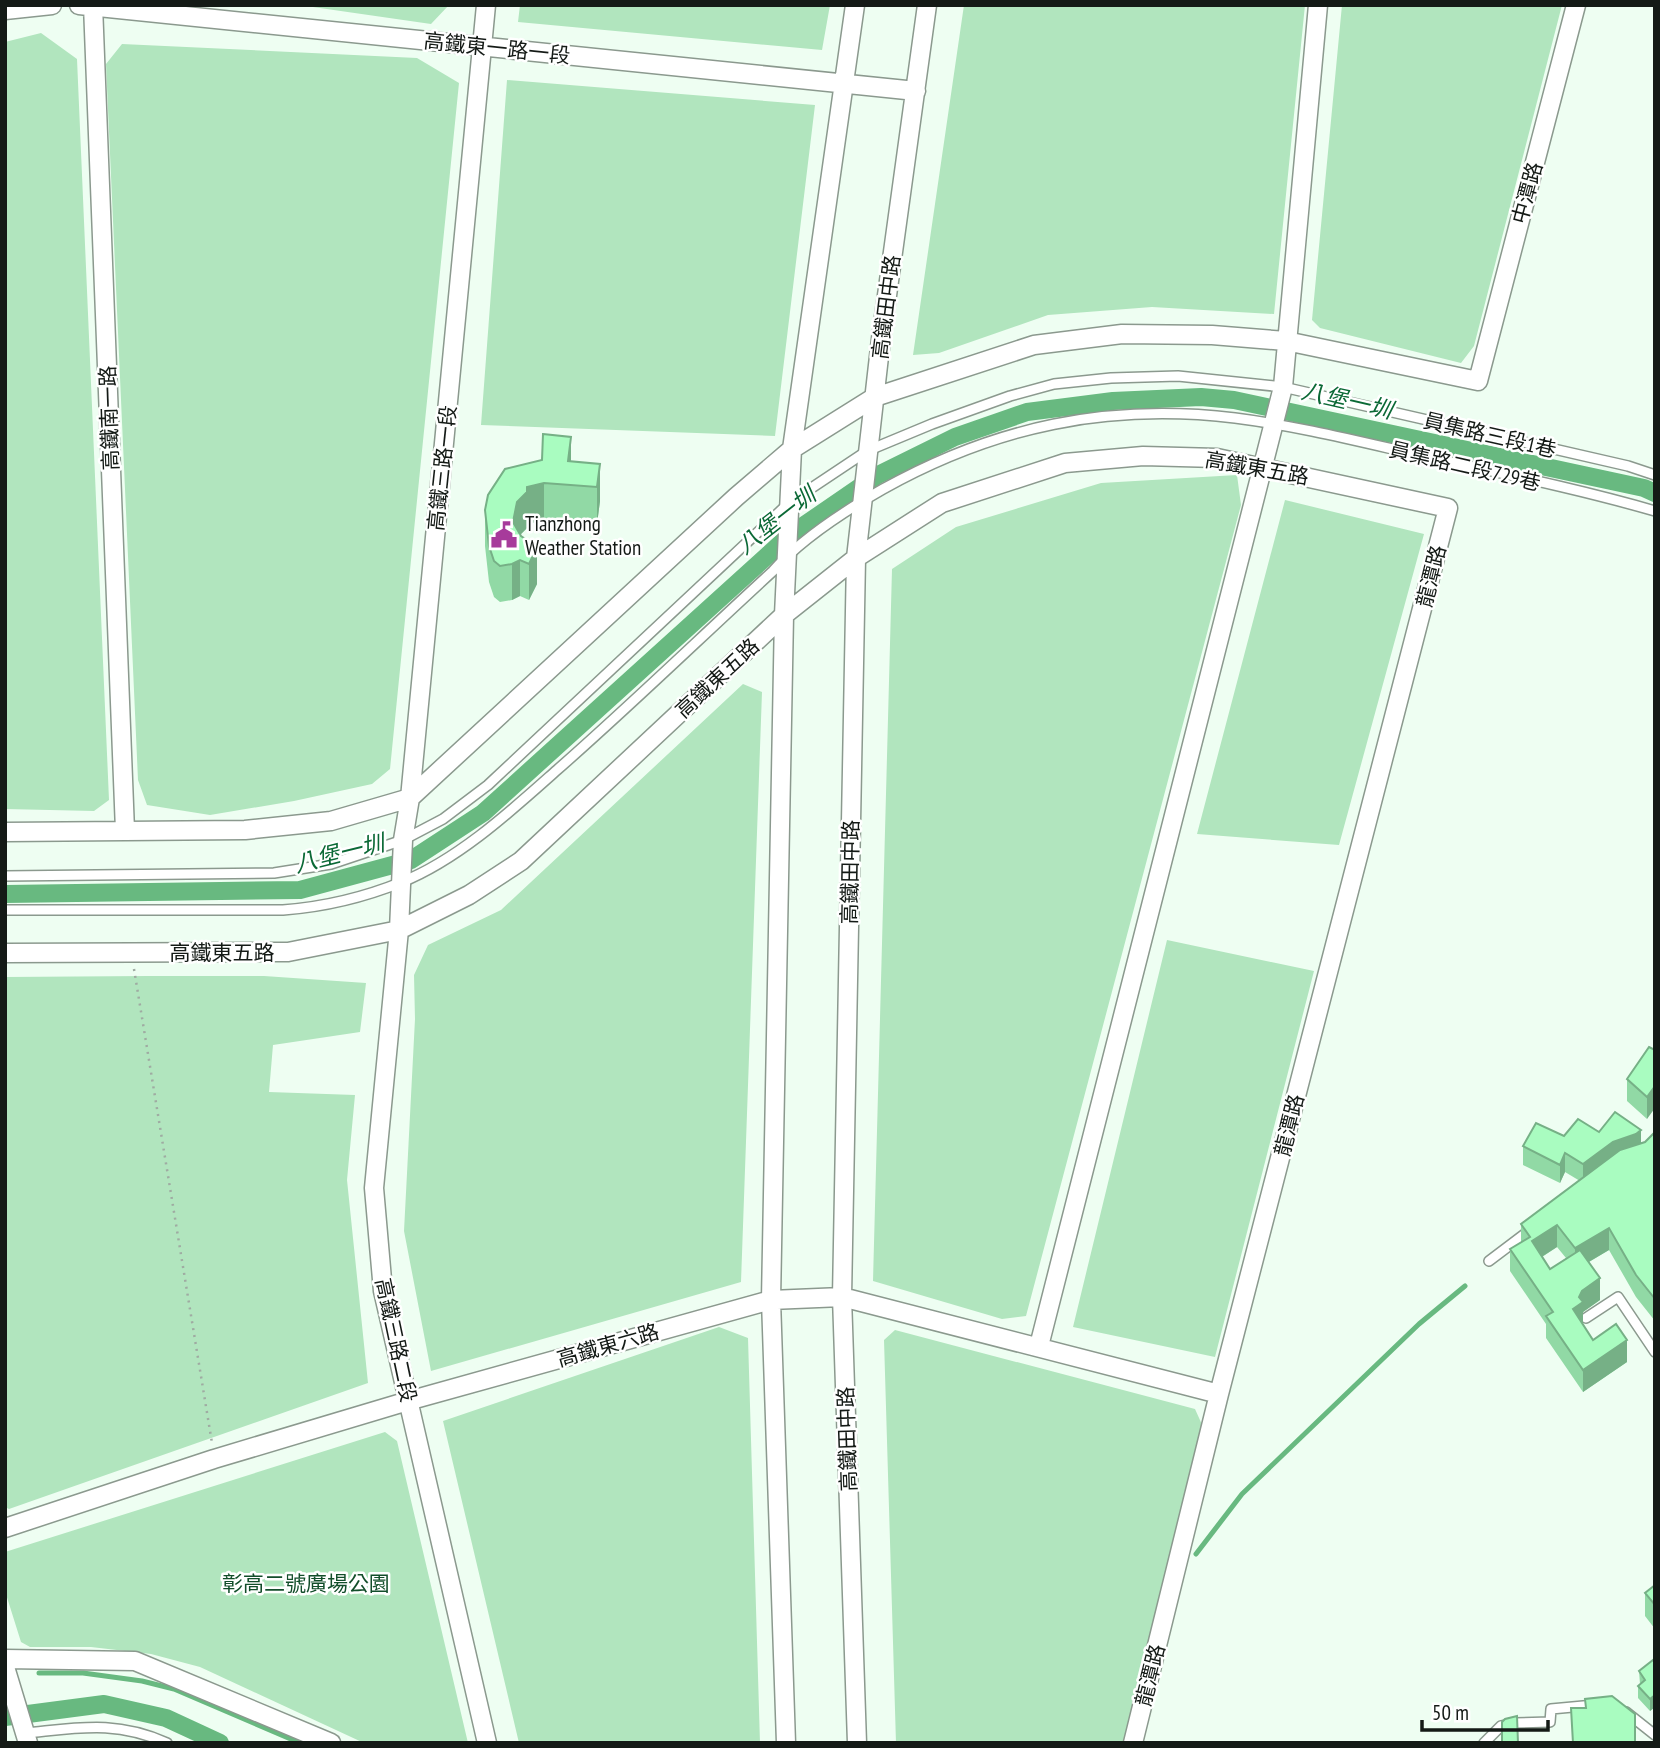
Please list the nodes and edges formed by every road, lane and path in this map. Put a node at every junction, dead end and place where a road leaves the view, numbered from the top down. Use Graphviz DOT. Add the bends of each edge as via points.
graph roads {
  1 [pos="52,5"];
  2 [pos="486,5"];
  3 [pos="855,5"];
  4 [pos="927,5"];
  5 [pos="1318,5"];
  6 [pos="1576,5"];
  7 [pos="88,6"];
  8 [pos="5,10"];
  9 [pos="482,47"];
  10 [pos="844,84"];
  11 [pos="916,91"];
  12 [pos="1286,341"];
  13 [pos="1283,387"];
  14 [pos="875,397"];
  15 [pos="1275,425"];
  16 [pos="792,449"];
  17 [pos="867,451"];
  18 [pos="1263,467"];
  19 [pos="1655,475"];
  20 [pos="861,501"];
  21 [pos="789,503"];
  22 [pos="1448,508"];
  23 [pos="1655,511"];
  24 [pos="787,555"];
  25 [pos="856,558"];
  26 [pos="784,615"];
  27 [pos="410,798"];
  28 [pos="125,831"];
  29 [pos="5,832"];
  30 [pos="403,839"];
  31 [pos="5,876"];
  32 [pos="403,881"];
  33 [pos="5,910"];
  34 [pos="399,930"];
  35 [pos="132,952"];
  36 [pos="5,953"];
  37 [pos="1542,1222"];
  38 [pos="1489,1261"];
  39 [pos="842,1297"];
  40 [pos="771,1300"];
  41 [pos="1586,1318"];
  42 [pos="1039,1346"];
  43 [pos="1655,1352"];
  44 [pos="1219,1394"];
  45 [pos="408,1401"];
  46 [pos="214,1459"];
  47 [pos="5,1528"];
  48 [pos="5,1659"];
  49 [pos="5,1667"];
  50 [pos="1614,1703"];
  51 [pos="1601,1704"];
  52 [pos="1655,1735"];
  53 [pos="26,1738"];
  54 [pos="167,1743"];
  55 [pos="331,1743"];
  56 [pos="488,1743"];
  57 [pos="786,1743"];
  58 [pos="857,1743"];
  59 [pos="1133,1743"];
  60 [pos="1484,1743"];
  1 -- 8 [label="street"];
  2 -- 9 [label="street, 高鐵三路一段"];
  3 -- 10 [label="street"];
  4 -- 11 [label="street, 高鐵田中路"];
  5 -- 12 [label="street"];
  6 -- 12 [label="street, 中潭路" via="1478,381"];
  7 -- 9 [label="street, 高鐵東一路一段"];
  7 -- 28 [label="street, 高鐵南一路"];
  9 -- 10 [label="street, 高鐵東一路一段"];
  9 -- 27 [label="street, 高鐵三路一段"];
  10 -- 11 [label="street, 高鐵東一路一段"];
  10 -- 16 [label="street"];
  11 -- 14 [label="street, 高鐵田中路"];
  12 -- 13 [label="street"];
  12 -- 14 [label="street" via="1212,334 1122,334 1034,345"];
  13 -- 15 [label="street"];
  13 -- 17 [label="lane, 員集路三段1巷" via="1178,376 1054,384 984,405"];
  13 -- 19 [label="lane, 員集路三段1巷"];
  14 -- 16 [label="street"];
  14 -- 17 [label="street, 高鐵田中路"];
  15 -- 18 [label="street"];
  15 -- 20 [label="lane, 員集路二段729巷" via="1198,415 1108,414 1063,421 956,453"];
  15 -- 23 [label="lane, 員集路二段729巷"];
  16 -- 21 [label="street"];
  16 -- 27 [label="street"];
  17 -- 20 [label="street, 高鐵田中路"];
  17 -- 21 [label="lane, 員集路三段1巷"];
  18 -- 22 [label="street, 高鐵東五路"];
  18 -- 25 [label="street, 高鐵東五路" via="1217,458 1143,456 1065,463 942,503"];
  18 -- 42 [label="street"];
  20 -- 24 [label="lane, 員集路二段729巷"];
  20 -- 25 [label="street, 高鐵田中路"];
  21 -- 24 [label="street"];
  21 -- 30 [label="lane, 員集路三段1巷" via="488,785 443,819"];
  22 -- 44 [label="street, 龍潭路"];
  24 -- 26 [label="street"];
  24 -- 32 [label="lane, 員集路二段729巷" via="484,834"];
  25 -- 26 [label="street, 高鐵東五路"];
  25 -- 39 [label="street, 高鐵田中路"];
  26 -- 34 [label="street, 高鐵東五路" via="521,861 469,895"];
  26 -- 40 [label="street"];
  27 -- 28 [label="street" via="331,821 245,830"];
  27 -- 30 [label="street, 高鐵三路一段"];
  28 -- 29 [label="street"];
  30 -- 31 [label="lane, 員集路三段1巷" via="331,864 274,873"];
  30 -- 32 [label="street, 高鐵三路一段"];
  32 -- 33 [label="lane, 員集路二段729巷" via="315,907 283,910"];
  32 -- 34 [label="street, 高鐵三路一段"];
  34 -- 35 [label="street, 高鐵東五路" via="288,952"];
  34 -- 45 [label="street, 高鐵三路二段" via="374,1188 383,1291"];
  35 -- 36 [label="street, 高鐵東五路"];
  35 -- 46 [label="path"];
  37 -- 38 [label="lane"];
  39 -- 40 [label="street, 高鐵東六路"];
  39 -- 42 [label="street, 高鐵東六路"];
  39 -- 58 [label="street, 高鐵田中路"];
  40 -- 45 [label="street, 高鐵東六路"];
  40 -- 57 [label="street"];
  41 -- 43 [label="lane" via="1618,1297"];
  42 -- 44 [label="street, 高鐵東六路"];
  44 -- 59 [label="street, 龍潭路"];
  45 -- 46 [label="street, 高鐵東六路"];
  45 -- 56 [label="street, 高鐵三路二段"];
  46 -- 47 [label="street, 高鐵東六路"];
  48 -- 55 [label="street" via="135,1661"];
  49 -- 53 [label="street"];
  50 -- 52 [label="lane"];
  51 -- 60 [label="lane" via="1551,1709 1550,1722 1501,1726"];
  53 -- 54 [label="lane" via="104,1726 145,1733"];
}
